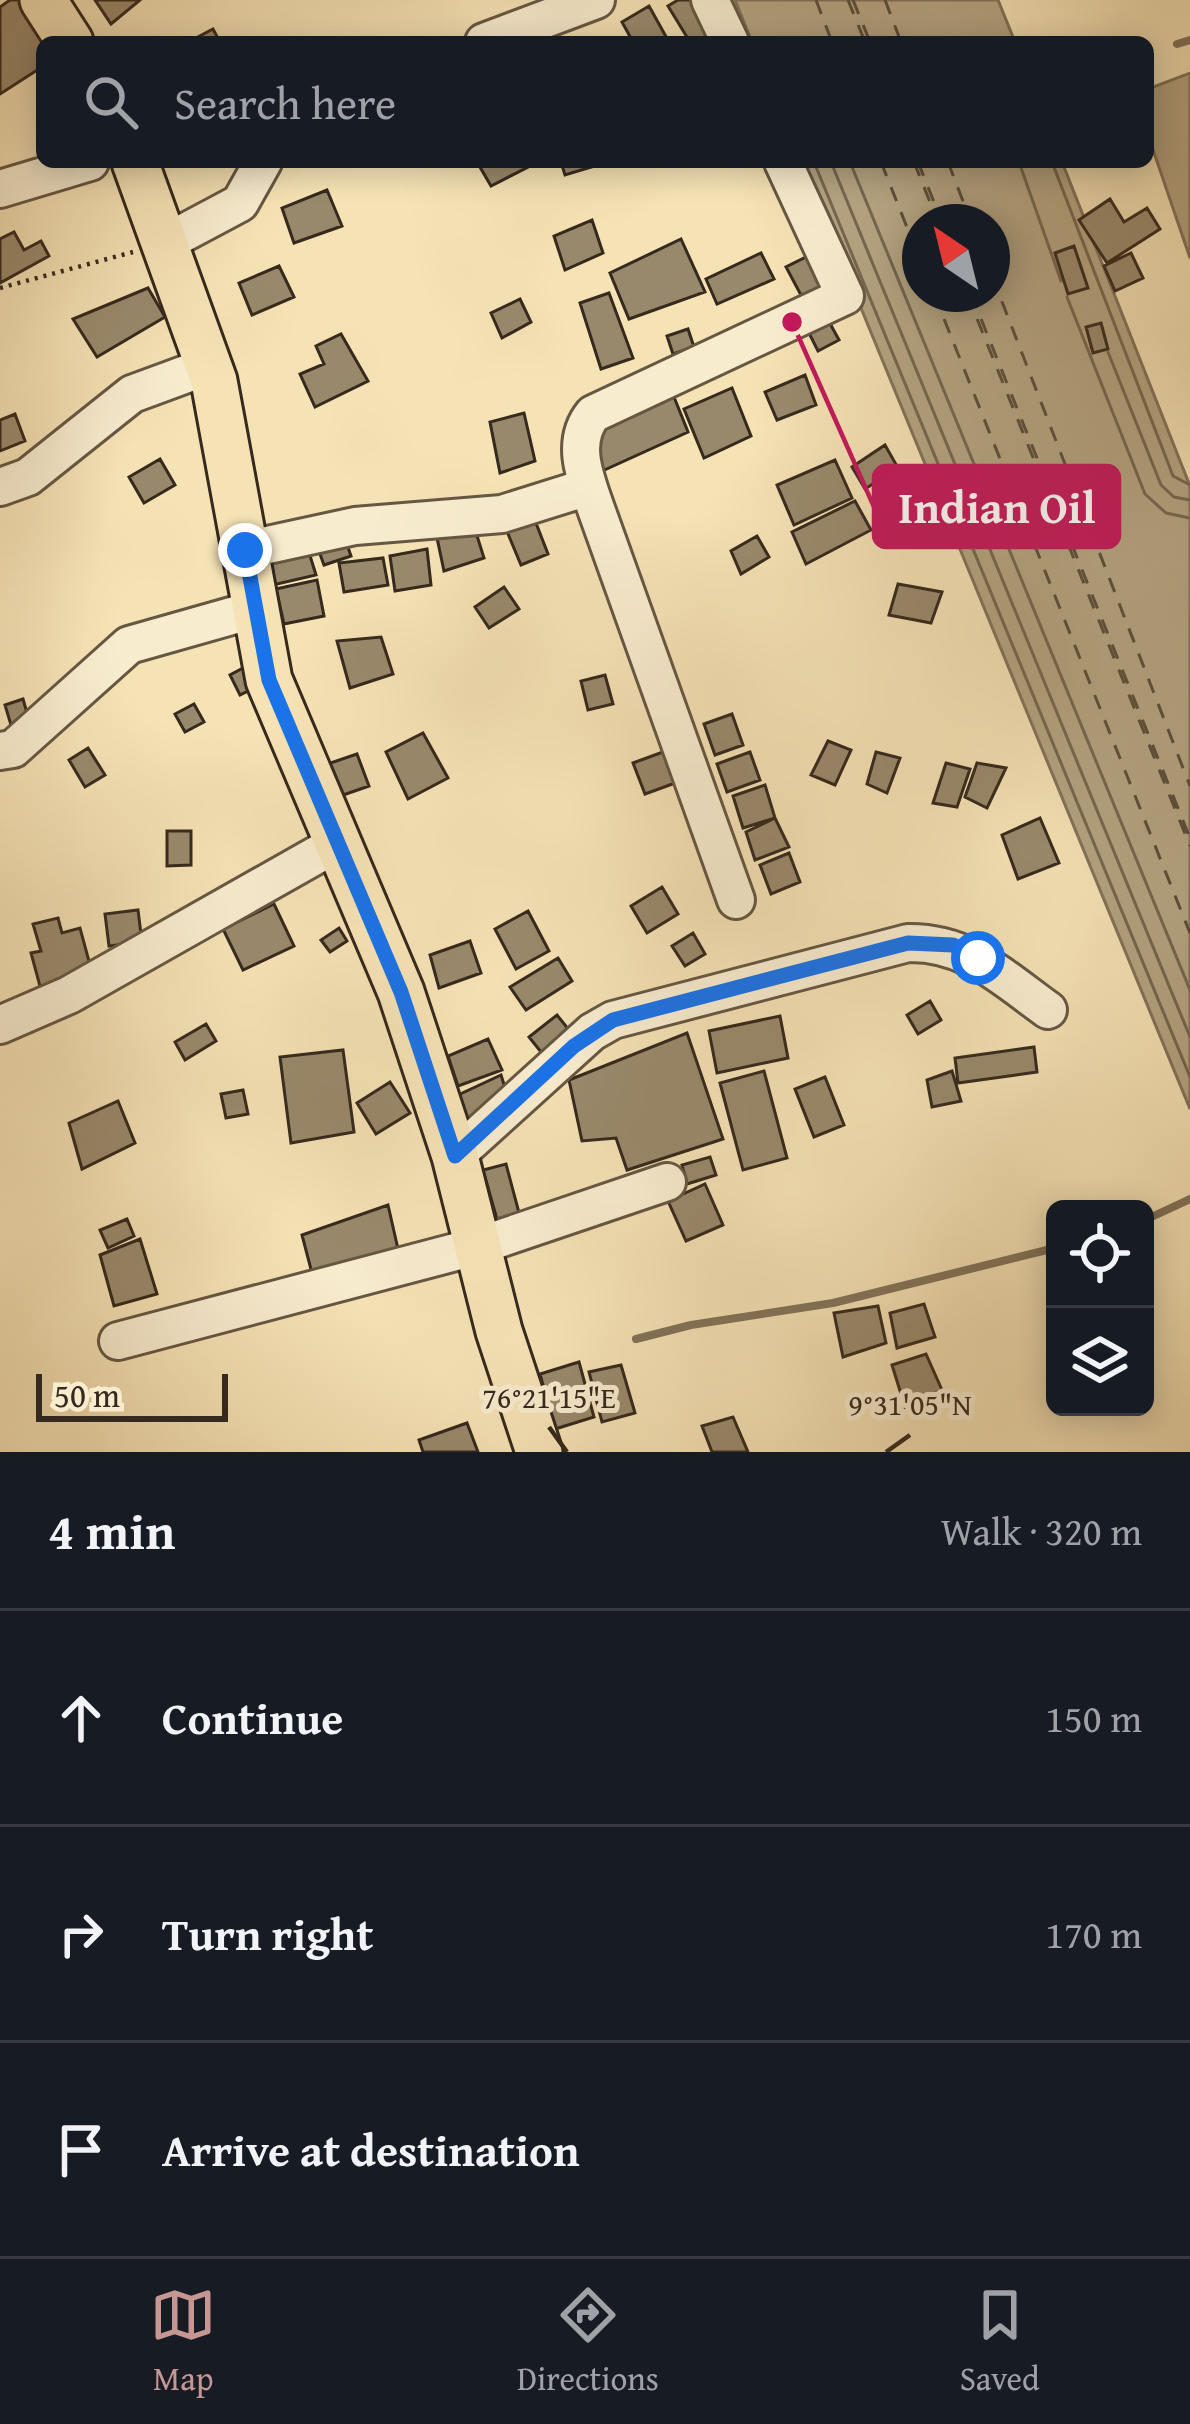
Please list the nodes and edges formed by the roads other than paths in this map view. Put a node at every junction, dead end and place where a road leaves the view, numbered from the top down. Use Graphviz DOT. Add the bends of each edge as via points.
graph roads {
  1 [pos="43,0"];
  2 [pos="710,0"];
  3 [pos="587,3"];
  4 [pos="66,36"];
  5 [pos="500,36"];
  6 [pos="727,36"];
  7 [pos="70,168"];
  8 [pos="137,168"];
  9 [pos="259,168"];
  10 [pos="786,168"];
  11 [pos="0,189"];
  12 [pos="165,243"];
  13 [pos="208,366"];
  14 [pos="0,487"];
  15 [pos="588,487"];
  16 [pos="245,550"];
  17 [pos="256,609"];
  18 [pos="0,751"];
  19 [pos="337,844"];
  20 [pos="736,900"];
  21 [pos="1048,1010"];
  22 [pos="0,1025"];
  23 [pos="455,1156"];
  24 [pos="667,1182"];
  25 [pos="478,1246"];
  26 [pos="118,1341"];
  27 [pos="539,1452"];
  1 -- 4 [label="main road"];
  2 -- 6 [label="street"];
  3 -- 5 [label="street"];
  7 -- 11 [label="street"];
  8 -- 12 [label="main road"];
  9 -- 12 [label="street" via="240,203"];
  10 -- 15 [label="street" via="844,296 593,414 579,445"];
  12 -- 13 [label="main road"];
  13 -- 14 [label="street" via="132,394 28,478"];
  13 -- 16 [label="main road"];
  15 -- 16 [label="street" via="502,514 355,526"];
  15 -- 20 [label="street"];
  16 -- 17 [label="main road"];
  17 -- 18 [label="street" via="129,645 14,749"];
  17 -- 19 [label="main road" via="269,680"];
  19 -- 22 [label="street"];
  19 -- 23 [label="main road" via="401,992"];
  21 -- 23 [label="street" via="978,958 932,942 766,976 592,1032"];
  23 -- 25 [label="main road"];
  24 -- 25 [label="street"];
  25 -- 26 [label="street"];
  25 -- 27 [label="main road"];
}
